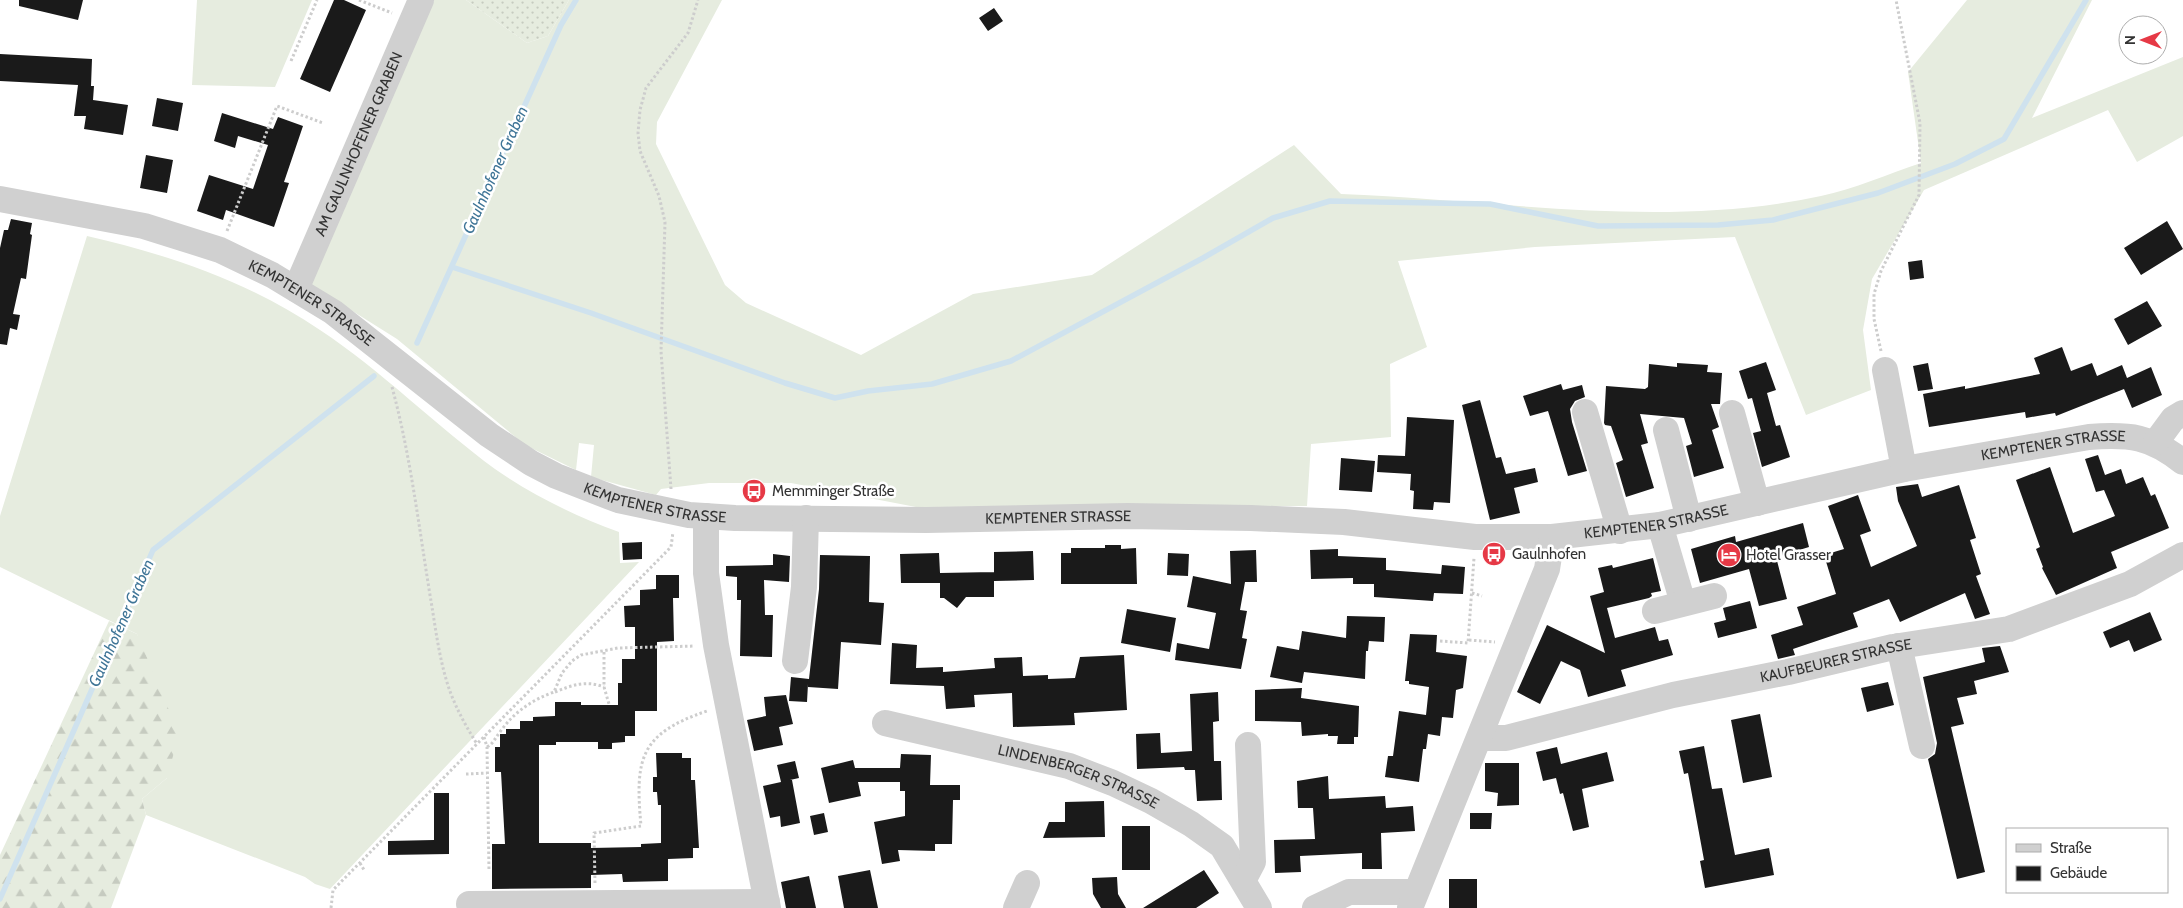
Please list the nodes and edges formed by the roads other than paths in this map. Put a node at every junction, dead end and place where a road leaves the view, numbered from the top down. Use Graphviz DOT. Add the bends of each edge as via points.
graph roads {
  1 [pos="416,11"];
  2 [pos="1,202"];
  3 [pos="296,289"];
  4 [pos="1885,370"];
  5 [pos="1585,412"];
  6 [pos="1732,413"];
  7 [pos="2183,413"];
  8 [pos="1666,430"];
  9 [pos="2156,442"];
  10 [pos="2183,462"];
  11 [pos="1904,469"];
  12 [pos="1757,502"];
  13 [pos="706,516"];
  14 [pos="806,518"];
  15 [pos="1689,519"];
  16 [pos="1660,525"];
  17 [pos="1620,531"];
  18 [pos="1552,537"];
  19 [pos="2183,555"];
  20 [pos="1714,596"];
  21 [pos="1683,602"];
  22 [pos="1655,611"];
  23 [pos="1899,646"];
  24 [pos="795,661"];
  25 [pos="885,724"];
  26 [pos="1480,738"];
  27 [pos="1248,745"];
  28 [pos="1922,746"];
  29 [pos="1244,879"];
  30 [pos="1027,882"];
  31 [pos="1413,900"];
  32 [pos="468,904"];
  33 [pos="768,905"];
  34 [pos="1016,908"];
  35 [pos="1259,908"];
  36 [pos="1315,908"];
  1 -- 3 [label="street, AM GAULNHOFENER GRABEN"];
  2 -- 3 [label="street, KEMPTENER STRASSE" via="144,226 220,250"];
  3 -- 13 [label="street, KEMPTENER STRASSE" via="334,312 489,436 540,467 618,500"];
  4 -- 11 [label="street"];
  5 -- 17 [label="street"];
  6 -- 12 [label="street"];
  7 -- 9 [label="street" via="2172,419"];
  8 -- 15 [label="street"];
  9 -- 10 [label="street, KEMPTENER STRASSE"];
  9 -- 11 [label="street, KEMPTENER STRASSE" via="2132,436 2089,437"];
  11 -- 12 [label="street, KEMPTENER STRASSE"];
  12 -- 15 [label="street, KEMPTENER STRASSE"];
  13 -- 14 [label="street, KEMPTENER STRASSE"];
  13 -- 33 [label="street" via="706,573 716,645"];
  14 -- 18 [label="street, KEMPTENER STRASSE" via="1269,518 1344,522 1474,537"];
  14 -- 24 [label="street" via="804,587"];
  15 -- 16 [label="street, KEMPTENER STRASSE"];
  16 -- 17 [label="street, KEMPTENER STRASSE"];
  16 -- 21 [label="street"];
  17 -- 18 [label="street, KEMPTENER STRASSE"];
  18 -- 26 [label="street" via="1547,569"];
  19 -- 23 [label="street, KAUFBEURER STRASSE" via="2130,584 2009,629"];
  20 -- 21 [label="street"];
  21 -- 22 [label="street"];
  23 -- 26 [label="street, KAUFBEURER STRASSE" via="1673,695 1506,738"];
  23 -- 28 [label="street"];
  25 -- 29 [label="street, LINDENBERGER STRASSE" via="1069,766 1113,783 1191,824 1222,846"];
  26 -- 31 [label="street"];
  27 -- 29 [label="street" via="1253,862"];
  29 -- 35 [label="street, LINDENBERGER STRASSE"];
  30 -- 34 [label="street"];
  31 -- 36 [label="street" via="1349,892"];
  32 -- 33 [label="street"];
}
